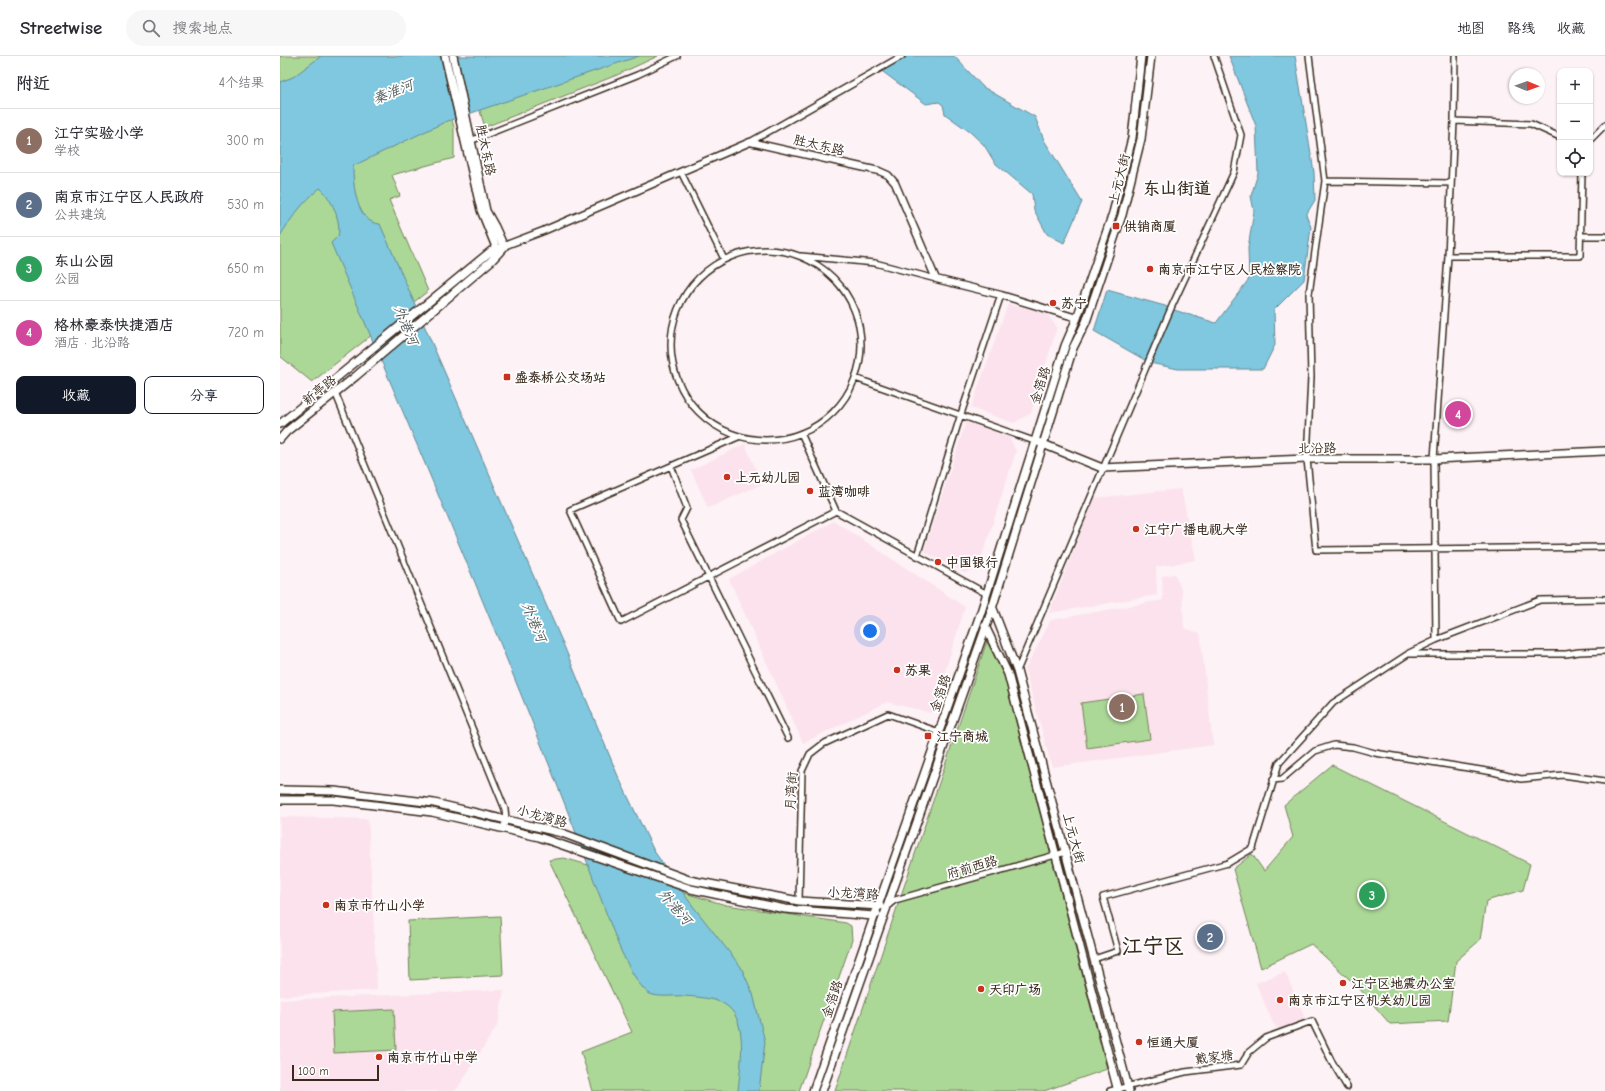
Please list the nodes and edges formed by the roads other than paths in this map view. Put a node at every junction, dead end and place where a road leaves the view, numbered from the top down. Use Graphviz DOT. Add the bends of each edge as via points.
graph roads {
  1 [pos="445,56"];
  2 [pos="453,56"];
  3 [pos="677,56"];
  4 [pos="902,56"];
  5 [pos="1141,56"];
  6 [pos="1151,56"];
  7 [pos="1214,56"];
  8 [pos="1308,56"];
  9 [pos="1456,56"];
  10 [pos="1454,121"];
  11 [pos="1605,125"];
  12 [pos="1557,136"];
  13 [pos="467,137"];
  14 [pos="1593,137"];
  15 [pos="750,142"];
  16 [pos="681,172"];
  17 [pos="1582,176"];
  18 [pos="1325,181"];
  19 [pos="1451,183"];
  20 [pos="1580,236"];
  21 [pos="1605,236"];
  22 [pos="496,247"];
  23 [pos="504,247"];
  24 [pos="799,256"];
  25 [pos="1448,256"];
  26 [pos="724,260"];
  27 [pos="936,279"];
  28 [pos="1001,295"];
  29 [pos="1077,318"];
  30 [pos="1065,346"];
  31 [pos="1073,348"];
  32 [pos="855,378"];
  33 [pos="335,392"];
  34 [pos="961,414"];
  35 [pos="280,424"];
  36 [pos="802,433"];
  37 [pos="738,437"];
  38 [pos="280,440"];
  39 [pos="1034,441"];
  40 [pos="1043,444"];
  41 [pos="1605,451"];
  42 [pos="1307,459"];
  43 [pos="1434,459"];
  44 [pos="671,466"];
  45 [pos="1102,468"];
  46 [pos="836,511"];
  47 [pos="1605,547"];
  48 [pos="1436,549"];
  49 [pos="917,556"];
  50 [pos="709,577"];
  51 [pos="987,594"];
  52 [pos="1605,599"];
  53 [pos="992,607"];
  54 [pos="981,612"];
  55 [pos="985,627"];
  56 [pos="1436,640"];
  57 [pos="1605,651"];
  58 [pos="1408,654"];
  59 [pos="1017,671"];
  60 [pos="939,732"];
  61 [pos="788,738"];
  62 [pos="1273,780"];
  63 [pos="1605,781"];
  64 [pos="280,790"];
  65 [pos="280,800"];
  66 [pos="506,820"];
  67 [pos="503,829"];
  68 [pos="1066,852"];
  69 [pos="1056,855"];
  70 [pos="799,901"];
  71 [pos="877,906"];
  72 [pos="886,906"];
  73 [pos="874,916"];
  74 [pos="1094,959"];
  75 [pos="1347,1087"];
  76 [pos="1128,1089"];
  77 [pos="1115,1090"];
  78 [pos="813,1091"];
  79 [pos="822,1091"];
  1 -- 13 [label="main road, 胜太东路"];
  2 -- 13 [label="main road, 胜太东路"];
  3 -- 13 [label="street" via="637,75"];
  4 -- 15 [label="street"];
  5 -- 29 [label="main road, 上元大街" via="1132,138 1114,212"];
  6 -- 31 [label="main road, 上元大街" via="1141,139 1122,215 1086,322"];
  7 -- 45 [label="street" via="1242,135 1234,172 1172,306"];
  8 -- 18 [label="street"];
  9 -- 10 [label="street"];
  10 -- 12 [label="street" via="1531,124"];
  10 -- 19 [label="street"];
  11 -- 14 [label="street"];
  13 -- 22 [label="main road, 胜太东路" via="481,210"];
  13 -- 23 [label="main road, 胜太东路" via="486,211"];
  15 -- 16 [label="street"];
  15 -- 27 [label="street, 胜太东路" via="888,175 894,182"];
  16 -- 23 [label="street"];
  16 -- 26 [label="street"];
  17 -- 20 [label="street"];
  18 -- 19 [label="street"];
  18 -- 42 [label="street" via="1309,294 1311,377"];
  19 -- 25 [label="street"];
  20 -- 21 [label="street"];
  20 -- 25 [label="street" via="1580,256"];
  22 -- 23 [label="street"];
  22 -- 35 [label="main road, 新亭路"];
  23 -- 33 [label="main road, 新亭路" via="491,261"];
  24 -- 26 [label="street" via="774,250 749,252"];
  24 -- 27 [label="street" via="875,263"];
  24 -- 32 [label="street" via="822,268 843,290 857,318 861,348"];
  25 -- 43 [label="street"];
  26 -- 37 [label="street" via="698,278 680,305 671,336 672,349 674,369 687,398 709,422"];
  27 -- 28 [label="street"];
  28 -- 29 [label="street"];
  28 -- 34 [label="street"];
  29 -- 30 [label="main road, 上元大街"];
  30 -- 39 [label="main road, 金箔路"];
  31 -- 40 [label="main road, 金箔路"];
  32 -- 34 [label="street"];
  32 -- 36 [label="street" via="844,399 829,417"];
  33 -- 38 [label="main road, 新亭路" via="287,431"];
  33 -- 66 [label="street" via="505,809"];
  34 -- 39 [label="street"];
  34 -- 49 [label="street"];
  36 -- 37 [label="street" via="786,439 762,441"];
  36 -- 46 [label="street"];
  37 -- 44 [label="street"];
  39 -- 40 [label="main road, 北沿路"];
  39 -- 51 [label="main road, 金箔路"];
  40 -- 45 [label="main road, 北沿路"];
  40 -- 53 [label="main road, 金箔路"];
  41 -- 43 [label="main road, 北沿路"];
  42 -- 43 [label="main road, 北沿路"];
  42 -- 45 [label="main road, 北沿路"];
  42 -- 48 [label="street" via="1316,550"];
  43 -- 48 [label="street"];
  44 -- 50 [label="street" via="687,508 681,520"];
  44 -- 50 [label="street" via="570,510 621,622"];
  45 -- 59 [label="street"];
  46 -- 49 [label="street"];
  46 -- 50 [label="street"];
  47 -- 48 [label="street"];
  48 -- 56 [label="street"];
  49 -- 51 [label="street"];
  50 -- 61 [label="street"];
  51 -- 53 [label="main road, 上元大街"];
  51 -- 54 [label="main road, 金箔路"];
  52 -- 56 [label="street" via="1540,600"];
  53 -- 55 [label="main road, 金箔路"];
  53 -- 59 [label="main road, 上元大街"];
  54 -- 55 [label="main road, 上元大街"];
  54 -- 60 [label="main road, 金箔路"];
  55 -- 69 [label="main road, 上元大街" via="1008,674"];
  55 -- 72 [label="main road, 金箔路"];
  56 -- 58 [label="street"];
  57 -- 58 [label="street" via="1566,654"];
  58 -- 62 [label="street" via="1333,703 1278,762"];
  59 -- 68 [label="main road, 上元大街"];
  60 -- 70 [label="street, 月湾街" via="888,714 823,744 810,754 802,771"];
  60 -- 71 [label="main road, 金箔路"];
  62 -- 63 [label="street" via="1282,779 1315,751 1334,745 1521,779 1563,775"];
  62 -- 74 [label="street" via="1253,848 1228,864 1103,897 1118,951"];
  64 -- 66 [label="main road, 小龙湾路" via="334,791 426,802"];
  65 -- 67 [label="main road, 小龙湾路" via="333,800 432,812"];
  66 -- 67 [label="street"];
  66 -- 70 [label="main road, 小龙湾路" via="562,833 689,880"];
  67 -- 73 [label="main road, 小龙湾路" via="539,837 691,888 785,909"];
  68 -- 69 [label="street, 府前西路"];
  68 -- 74 [label="main road, 上元大街"];
  69 -- 72 [label="street, 府前西路" via="895,900"];
  69 -- 77 [label="main road, 上元大街"];
  70 -- 71 [label="main road, 小龙湾路"];
  71 -- 72 [label="main road, 小龙湾路"];
  71 -- 73 [label="main road, 金箔路"];
  72 -- 73 [label="main road, 小龙湾路"];
  72 -- 79 [label="main road, 金箔路"];
  73 -- 78 [label="main road, 金箔路"];
  74 -- 76 [label="main road, 上元大街"];
  75 -- 76 [label="street, 戴家塘" via="1312,1021 1266,1038 1249,1052 1241,1065 1185,1072"];
  76 -- 77 [label="street"];
}
